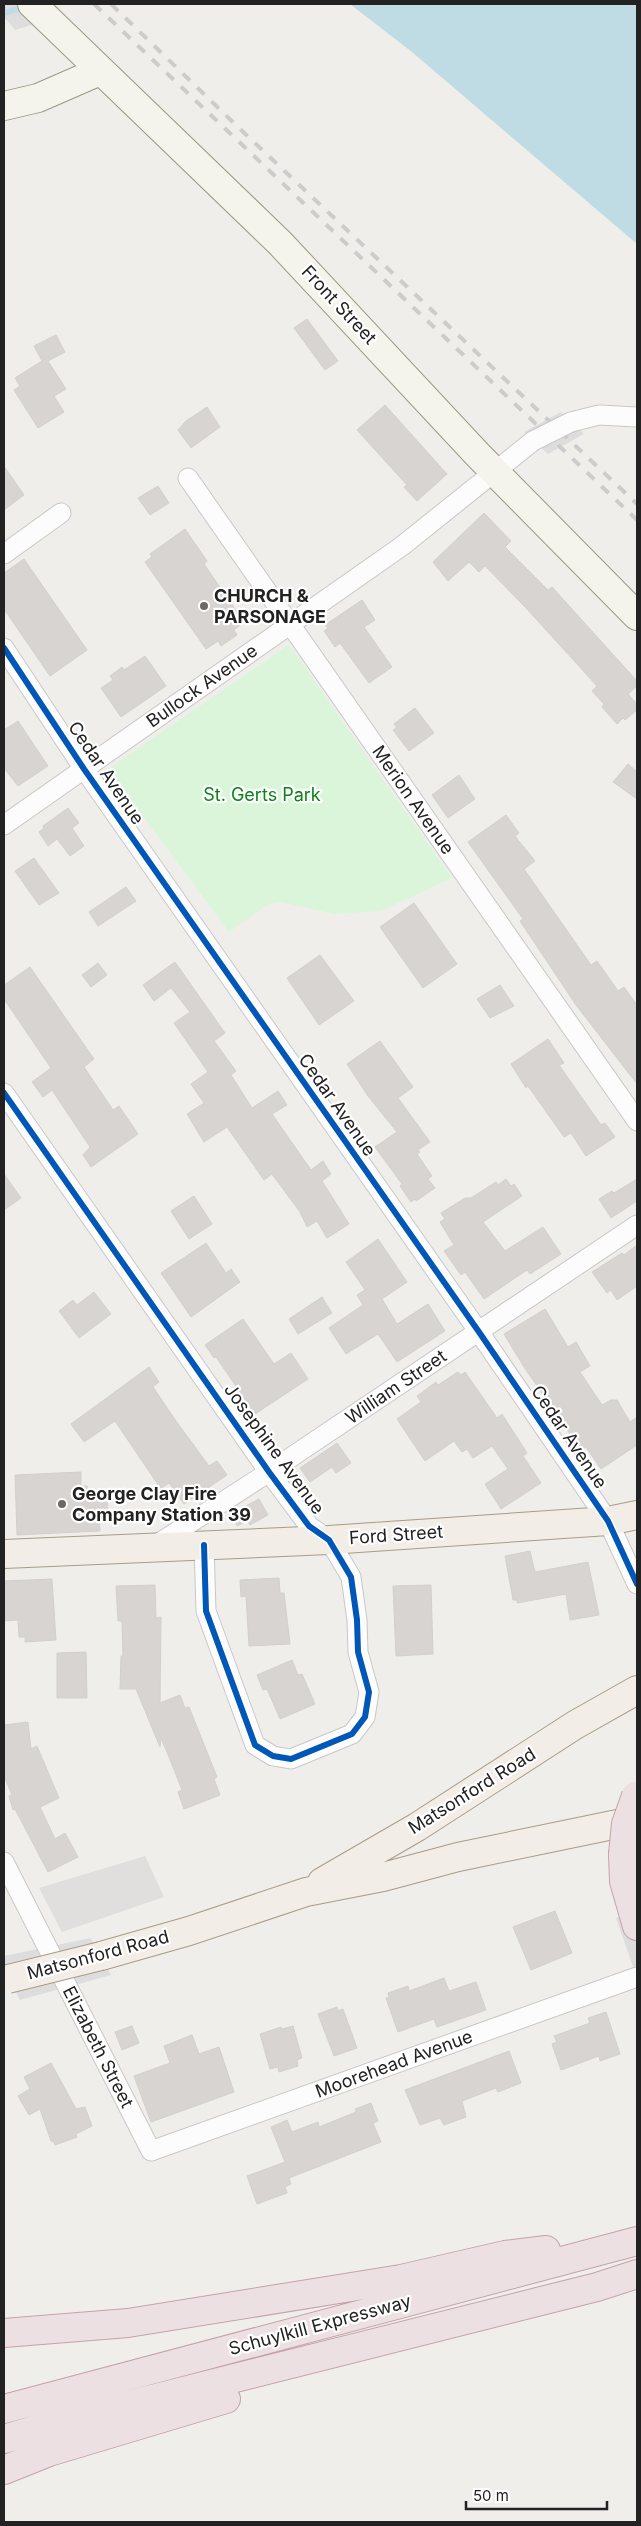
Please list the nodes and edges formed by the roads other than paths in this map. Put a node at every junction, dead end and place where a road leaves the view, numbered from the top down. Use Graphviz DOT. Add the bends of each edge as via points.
graph roads {
  1 [pos="40,12"];
  2 [pos="100,71"];
  3 [pos="4,106"];
  4 [pos="637,417"];
  5 [pos="495,472"];
  6 [pos="188,478"];
  7 [pos="61,512"];
  8 [pos="4,554"];
  9 [pos="637,616"];
  10 [pos="290,624"];
  11 [pos="4,648"];
  12 [pos="84,769"];
  13 [pos="4,825"];
  14 [pos="4,1093"];
  15 [pos="637,1121"];
  16 [pos="637,1225"];
  17 [pos="479,1332"];
  18 [pos="269,1472"];
  19 [pos="637,1515"];
  20 [pos="608,1521"];
  21 [pos="329,1540"];
  22 [pos="204,1545"];
  23 [pos="152,1547"];
  24 [pos="4,1554"];
  25 [pos="637,1584"];
  26 [pos="637,1690"];
  27 [pos="637,1803"];
  28 [pos="4,1862"];
  29 [pos="306,1892"];
  30 [pos="635,1919"];
  31 [pos="637,1977"];
  32 [pos="6,1980"];
  33 [pos="151,2151"];
  34 [pos="637,2240"];
  35 [pos="637,2274"];
  36 [pos="597,2287"];
  37 [pos="4,2333"];
  38 [pos="4,2409"];
  39 [pos="4,2439"];
  40 [pos="4,2470"];
  1 -- 2 [label="main road, Front Street"];
  2 -- 3 [label="main road" via="38,98"];
  2 -- 5 [label="main road, Front Street" via="287,250"];
  4 -- 5 [label="street, Bullock Avenue, bridge" via="599,415 571,422 533,441"];
  5 -- 9 [label="main road, Front Street"];
  5 -- 10 [label="street, Bullock Avenue" via="402,546"];
  6 -- 10 [label="street, Merion Avenue"];
  7 -- 8 [label="street"];
  10 -- 12 [label="street, Bullock Avenue"];
  10 -- 15 [label="street, Merion Avenue"];
  11 -- 12 [label="street, Cedar Avenue"];
  12 -- 13 [label="street, Bullock Avenue"];
  12 -- 17 [label="street, Cedar Avenue"];
  14 -- 18 [label="street, Josephine Avenue"];
  16 -- 17 [label="street, William Street"];
  17 -- 18 [label="street, William Street"];
  17 -- 20 [label="street, Cedar Avenue"];
  18 -- 21 [label="street, Josephine Avenue" via="309,1526"];
  18 -- 23 [label="street, William Street"];
  19 -- 20 [label="main road, Ford Street"];
  20 -- 21 [label="main road, Ford Street"];
  20 -- 25 [label="street, Cedar Avenue"];
  21 -- 22 [label="main road, Ford Street"];
  21 -- 22 [label="street, Josephine Avenue" via="351,1577 358,1652 369,1692 365,1718 352,1734 291,1759 273,1756 255,1745 206,1610"];
  22 -- 23 [label="main road, Ford Street"];
  23 -- 24 [label="main road, Ford Street"];
  26 -- 29 [label="main road, Matsonford Road"];
  27 -- 29 [label="main road, Matsonford Road" via="458,1857"];
  27 -- 30 [label="highway, bridge" via="626,1824 623,1854 624,1882"];
  28 -- 33 [label="street, Elizabeth Street"];
  29 -- 32 [label="main road, Matsonford Road, bridge" via="189,1931"];
  31 -- 33 [label="street, Moorehead Avenue"];
  34 -- 37 [label="highway" via="505,2255 401,2279 128,2323"];
  34 -- 38 [label="highway, Schuylkill Expressway"];
  35 -- 36 [label="highway, Schuylkill Expressway"];
  36 -- 39 [label="highway, Schuylkill Expressway" via="68,2420"];
  36 -- 40 [label="highway" via="49,2452"];
}
